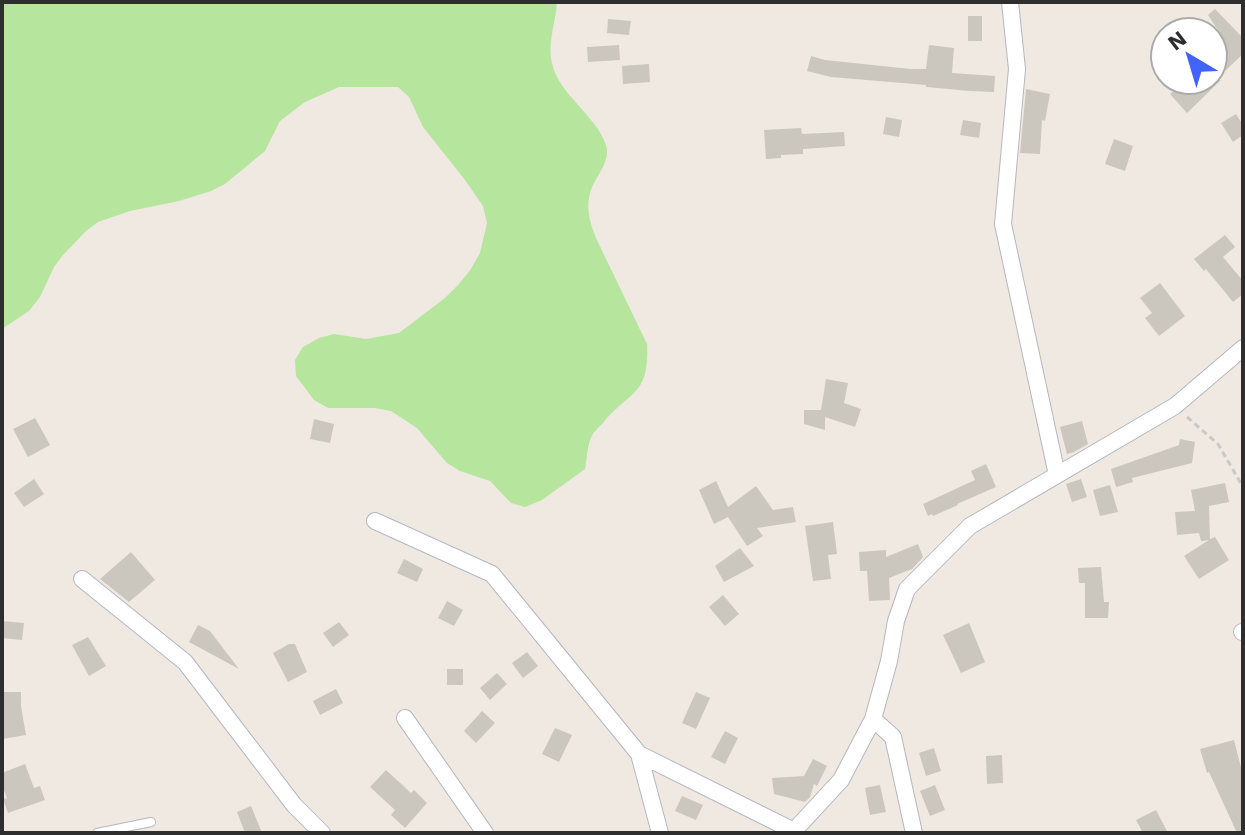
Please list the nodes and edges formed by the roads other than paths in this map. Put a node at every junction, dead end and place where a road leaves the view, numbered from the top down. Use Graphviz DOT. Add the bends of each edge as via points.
graph roads {
  1 [pos="1010,2"];
  2 [pos="1243,348"];
  3 [pos="1057,475"];
  4 [pos="375,521"];
  5 [pos="82,579"];
  6 [pos="405,718"];
  7 [pos="873,719"];
  8 [pos="639,754"];
  9 [pos="151,822"];
  10 [pos="793,832"];
  11 [pos="97,833"];
  12 [pos="322,833"];
  13 [pos="485,833"];
  14 [pos="660,833"];
  15 [pos="914,833"];
  1 -- 3 [label="street" via="1017,69 1003,224"];
  2 -- 3 [label="street" via="1175,406"];
  3 -- 7 [label="street" via="970,526 907,589"];
  4 -- 8 [label="street" via="492,574"];
  5 -- 12 [label="street" via="185,662 294,805"];
  6 -- 13 [label="street"];
  7 -- 10 [label="street" via="841,780"];
  7 -- 15 [label="street" via="893,737"];
  8 -- 10 [label="street"];
  8 -- 14 [label="street"];
  9 -- 11 [label="lane"];
}
